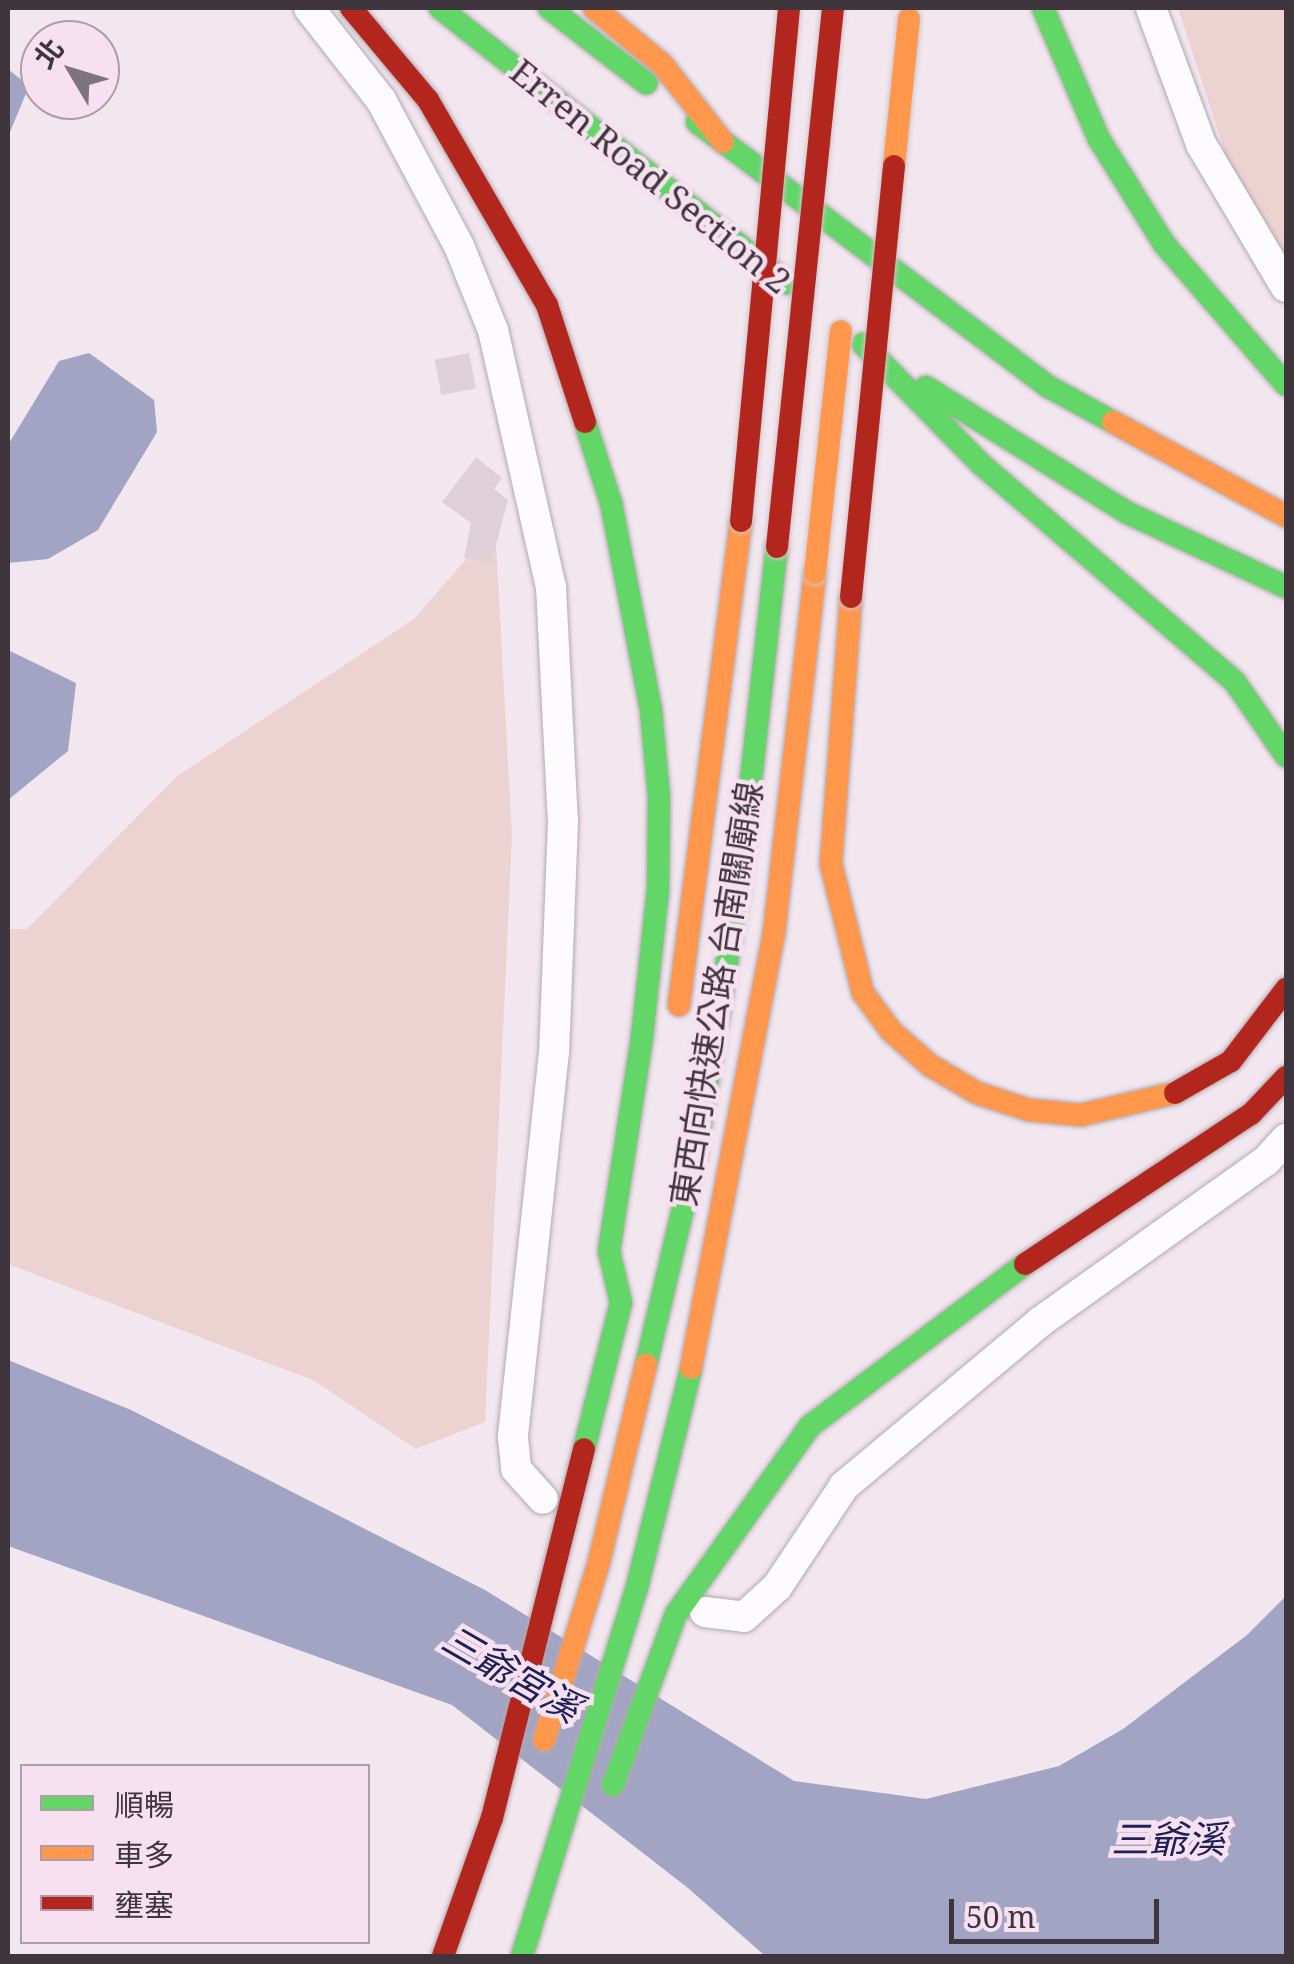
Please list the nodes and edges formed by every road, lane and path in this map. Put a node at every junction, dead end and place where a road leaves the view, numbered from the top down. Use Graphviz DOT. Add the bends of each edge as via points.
graph roads {
  1 [pos="309,8"];
  2 [pos="352,8"];
  3 [pos="440,8"];
  4 [pos="549,8"];
  5 [pos="594,8"];
  6 [pos="789,8"];
  7 [pos="832,8"];
  8 [pos="1043,8"];
  9 [pos="1151,8"];
  10 [pos="910,13"];
  11 [pos="723,142"];
  12 [pos="853,215"];
  13 [pos="847,272"];
  14 [pos="1286,287"];
  15 [pos="844,310"];
  16 [pos="863,344"];
  17 [pos="1286,386"];
  18 [pos="1286,516"];
  19 [pos="1286,587"];
  20 [pos="1286,756"];
  21 [pos="1286,989"];
  22 [pos="676,1026"];
  23 [pos="1286,1077"];
  24 [pos="1286,1139"];
  25 [pos="641,1211"];
  26 [pos="621,1303"];
  27 [pos="543,1499"];
  28 [pos="691,1613"];
  29 [pos="537,1761"];
  30 [pos="607,1802"];
  31 [pos="443,1956"];
  32 [pos="522,1956"];
  1 -- 27 [label="street" via="380,100 459,246 493,330 552,587 563,821 554,1052 512,1438 516,1469"];
  2 -- 26 [label="main road" via="428,100 546,305 586,419 632,596 652,728 658,890 610,1251"];
  3 -- 16 [label="main road, Erren Road Section 2"];
  4 -- 11 [label="main road, Erren Road Section 2"];
  5 -- 11 [label="main road" via="662,64"];
  6 -- 22 [label="main road, bridge" via="740,521"];
  7 -- 29 [label="main road, 東西向快速公路 台南關廟線, bridge" via="739,889 695,1156 599,1562"];
  8 -- 17 [label="main road" via="1099,139 1164,244"];
  9 -- 14 [label="street" via="1201,144"];
  10 -- 21 [label="main road, bridge" via="831,864 844,939 863,994 931,1066 977,1093 1030,1110 1081,1114 1135,1107 1187,1090 1230,1060"];
  11 -- 18 [label="main road, Erren Road Section 2" via="1049,387"];
  12 -- 13 [label="main road"];
  15 -- 32 [label="main road, 東西向快速公路 台南關廟線, bridge" via="771,952 696,1349 637,1587"];
  16 -- 19 [label="main road" via="1012,446 1128,514"];
  16 -- 20 [label="main road" via="982,465 1235,682"];
  23 -- 28 [label="main road" via="1251,1114 973,1298 810,1426 742,1512"];
  24 -- 28 [label="street" via="1266,1161 1040,1322 844,1486 777,1587 744,1617"];
  25 -- 26 [label="main road"];
  26 -- 31 [label="main road" via="492,1818"];
  28 -- 30 [label="main road"];
}
